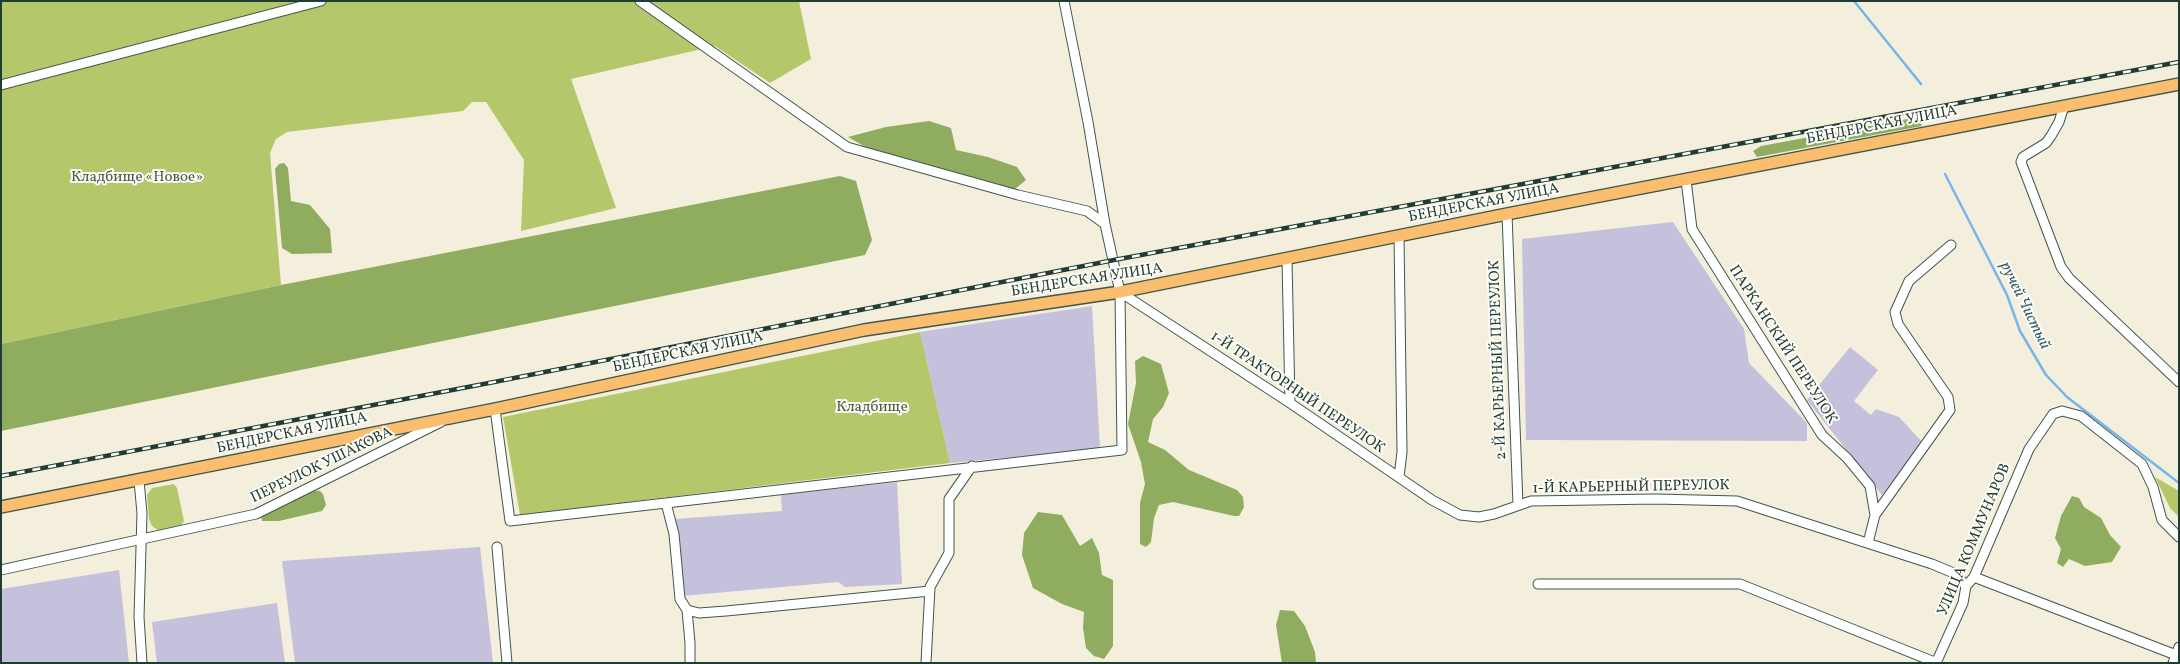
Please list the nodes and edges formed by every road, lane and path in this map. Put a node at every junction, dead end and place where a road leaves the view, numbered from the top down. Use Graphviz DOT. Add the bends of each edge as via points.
graph roads {
  1 [pos="321,1"];
  2 [pos="640,1"];
  3 [pos="1064,1"];
  4 [pos="2179,84"];
  5 [pos="1,85"];
  6 [pos="2064,106"];
  7 [pos="1686,180"];
  8 [pos="1508,214"];
  9 [pos="1105,224"];
  10 [pos="1400,236"];
  11 [pos="1951,244"];
  12 [pos="1287,259"];
  13 [pos="1120,292"];
  14 [pos="2179,382"];
  15 [pos="1290,403"];
  16 [pos="495,409"];
  17 [pos="452,417"];
  18 [pos="972,466"];
  19 [pos="1399,477"];
  20 [pos="139,481"];
  21 [pos="666,503"];
  22 [pos="1518,505"];
  23 [pos="1,507"];
  24 [pos="1460,515"];
  25 [pos="1875,515"];
  26 [pos="2179,537"];
  27 [pos="142,541"];
  28 [pos="1868,543"];
  29 [pos="496,547"];
  30 [pos="1,570"];
  31 [pos="1974,577"];
  32 [pos="1538,584"];
  33 [pos="1966,586"];
  34 [pos="930,591"];
  35 [pos="687,610"];
  36 [pos="2176,655"];
  37 [pos="142,663"];
  38 [pos="507,663"];
  39 [pos="690,663"];
  40 [pos="926,663"];
  41 [pos="1936,663"];
  1 -- 5 [label="street"];
  2 -- 9 [label="street" via="847,147 1018,195 1088,211"];
  3 -- 9 [label="street"];
  4 -- 6 [label="main road, БЕНДЕРСКАЯ УЛИЦА"];
  6 -- 7 [label="main road, БЕНДЕРСКАЯ УЛИЦА"];
  6 -- 14 [label="street" via="2059,122 2046,143 2021,162 2061,267"];
  7 -- 8 [label="main road, БЕНДЕРСКАЯ УЛИЦА"];
  7 -- 25 [label="street, ПАРКАНСКИЙ ПЕРЕУЛОК" via="1692,229 1822,434 1870,486"];
  8 -- 10 [label="main road, БЕНДЕРСКАЯ УЛИЦА"];
  8 -- 22 [label="street, 2-Й КАРЬЕРНЫЙ ПЕРЕУЛОК"];
  9 -- 13 [label="street"];
  10 -- 12 [label="main road, БЕНДЕРСКАЯ УЛИЦА"];
  10 -- 19 [label="street" via="1402,452"];
  11 -- 25 [label="street" via="1909,281 1895,312 1898,324 1948,397 1950,410"];
  12 -- 13 [label="main road, БЕНДЕРСКАЯ УЛИЦА"];
  12 -- 15 [label="street"];
  13 -- 15 [label="street, 1-Й ТРАКТОРНЫЙ ПЕРЕУЛОК"];
  13 -- 16 [label="main road, БЕНДЕРСКАЯ УЛИЦА" via="864,330"];
  13 -- 18 [label="street" via="1122,450"];
  15 -- 19 [label="street, 1-Й ТРАКТОРНЫЙ ПЕРЕУЛОК"];
  16 -- 17 [label="main road, БЕНДЕРСКАЯ УЛИЦА"];
  16 -- 21 [label="street" via="510,520"];
  17 -- 20 [label="main road, БЕНДЕРСКАЯ УЛИЦА"];
  17 -- 27 [label="street, ПЕРЕУЛОК УШАКОВА" via="256,514"];
  18 -- 21 [label="street"];
  18 -- 34 [label="street" via="949,499 949,553"];
  19 -- 24 [label="street, 1-Й ТРАКТОРНЫЙ ПЕРЕУЛОК"];
  20 -- 23 [label="main road, БЕНДЕРСКАЯ УЛИЦА"];
  20 -- 27 [label="street"];
  21 -- 35 [label="street" via="674,534 680,599"];
  22 -- 24 [label="street, 1-Й КАРЬЕРНЫЙ ПЕРЕУЛОК" via="1479,517"];
  22 -- 28 [label="street, 1-Й КАРЬЕРНЫЙ ПЕРЕУЛОК" via="1531,501 1737,501"];
  25 -- 28 [label="street, ПАРКАНСКИЙ ПЕРЕУЛОК"];
  26 -- 31 [label="street, УЛИЦА КОММУНАРОВ" via="2162,520 2153,487 2142,464 2081,416 2062,411 2053,414 2031,444"];
  27 -- 30 [label="street, ПЕРЕУЛОК УШАКОВА"];
  27 -- 37 [label="street" via="139,617"];
  28 -- 33 [label="street, 1-Й КАРЬЕРНЫЙ ПЕРЕУЛОК" via="1956,574"];
  29 -- 38 [label="street"];
  31 -- 33 [label="street, УЛИЦА КОММУНАРОВ"];
  31 -- 36 [label="street"];
  32 -- 41 [label="street" via="1740,584"];
  33 -- 41 [label="street, УЛИЦА КОММУНАРОВ" via="1963,602"];
  34 -- 35 [label="street" via="726,611 699,613"];
  34 -- 40 [label="street"];
  35 -- 39 [label="street"];
}
